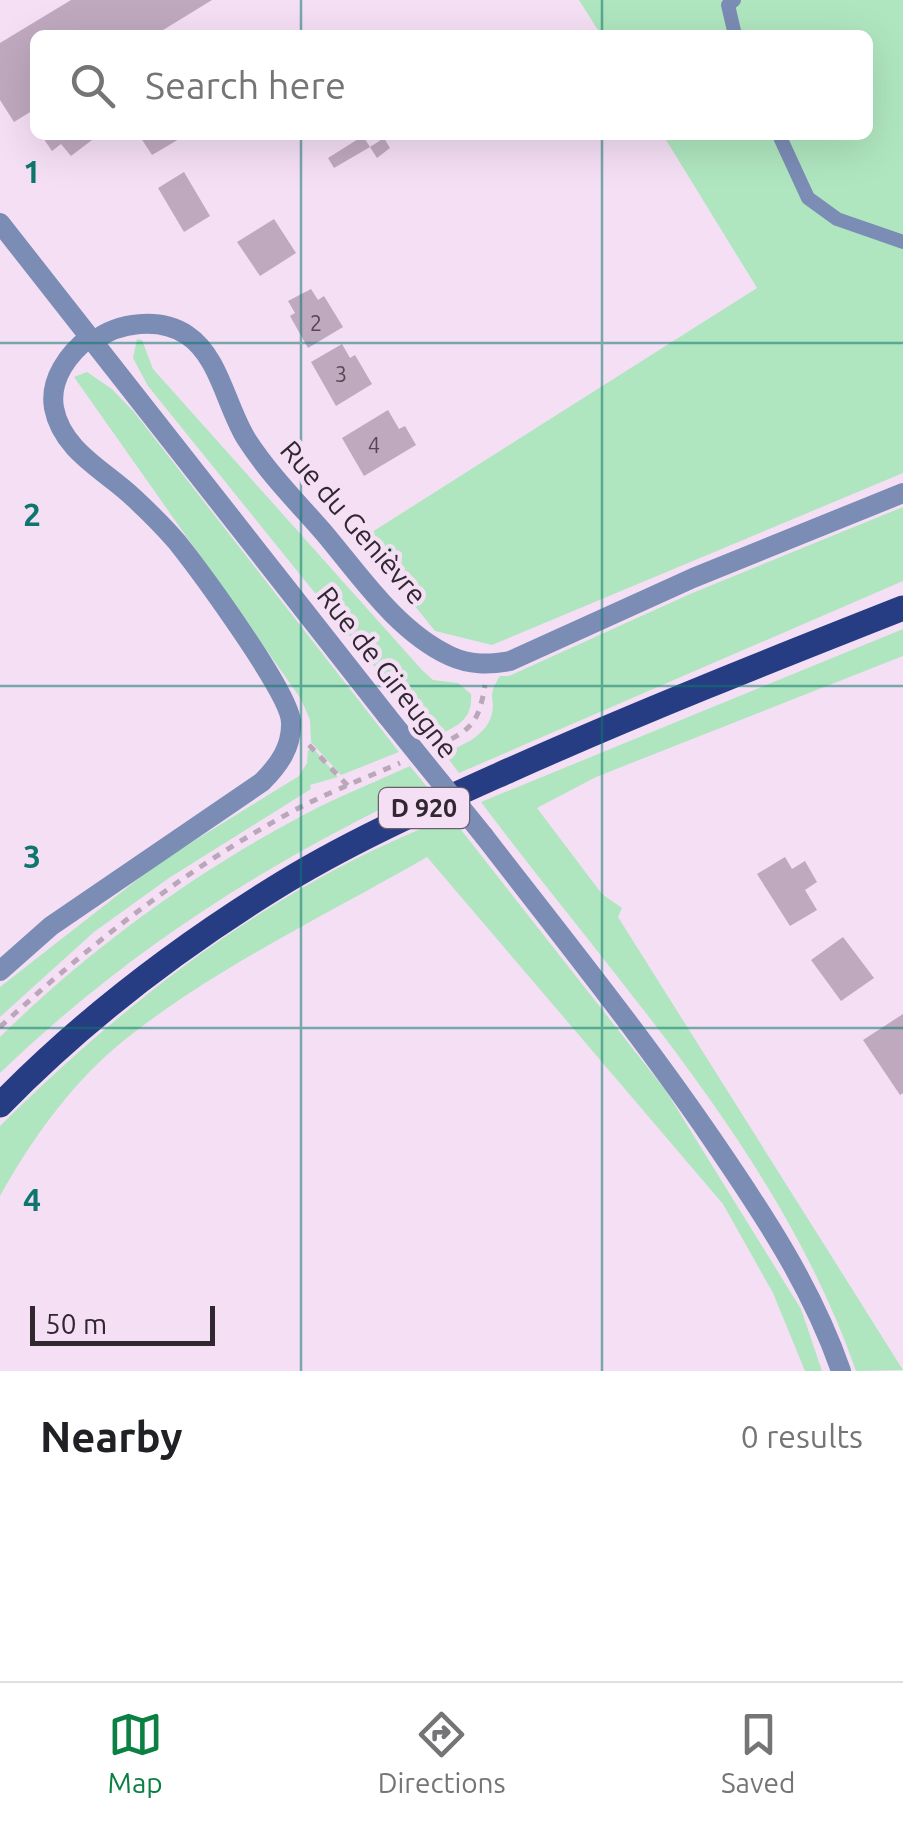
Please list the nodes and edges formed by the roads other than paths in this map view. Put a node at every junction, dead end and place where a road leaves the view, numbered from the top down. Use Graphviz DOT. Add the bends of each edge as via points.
graph roads {
  1 [pos="734,0"];
  2 [pos="734,30"];
  3 [pos="781,140"];
  4 [pos="0,222"];
  5 [pos="903,242"];
  6 [pos="92,339"];
  7 [pos="903,493"];
  8 [pos="903,608"];
  9 [pos="0,971"];
  10 [pos="0,1104"];
  11 [pos="840,1371"];
  1 -- 2 [label="lane" via="728,6"];
  3 -- 5 [label="lane" via="808,198 837,219"];
  4 -- 6 [label="street, Rue de Gireugne"];
  6 -- 7 [label="street, Rue du Genièvre" via="142,324 168,325 188,335 203,349 266,466 394,614 435,648 468,662 510,661"];
  6 -- 9 [label="street" via="64,362 54,408 62,426 87,460 176,541 280,690 290,733 284,756 262,782 51,926"];
  6 -- 11 [label="street, Rue de Gireugne, bridge" via="664,1069 771,1224"];
  8 -- 10 [label="main road, D 920" via="437,802 275,888 94,1018"];
}
